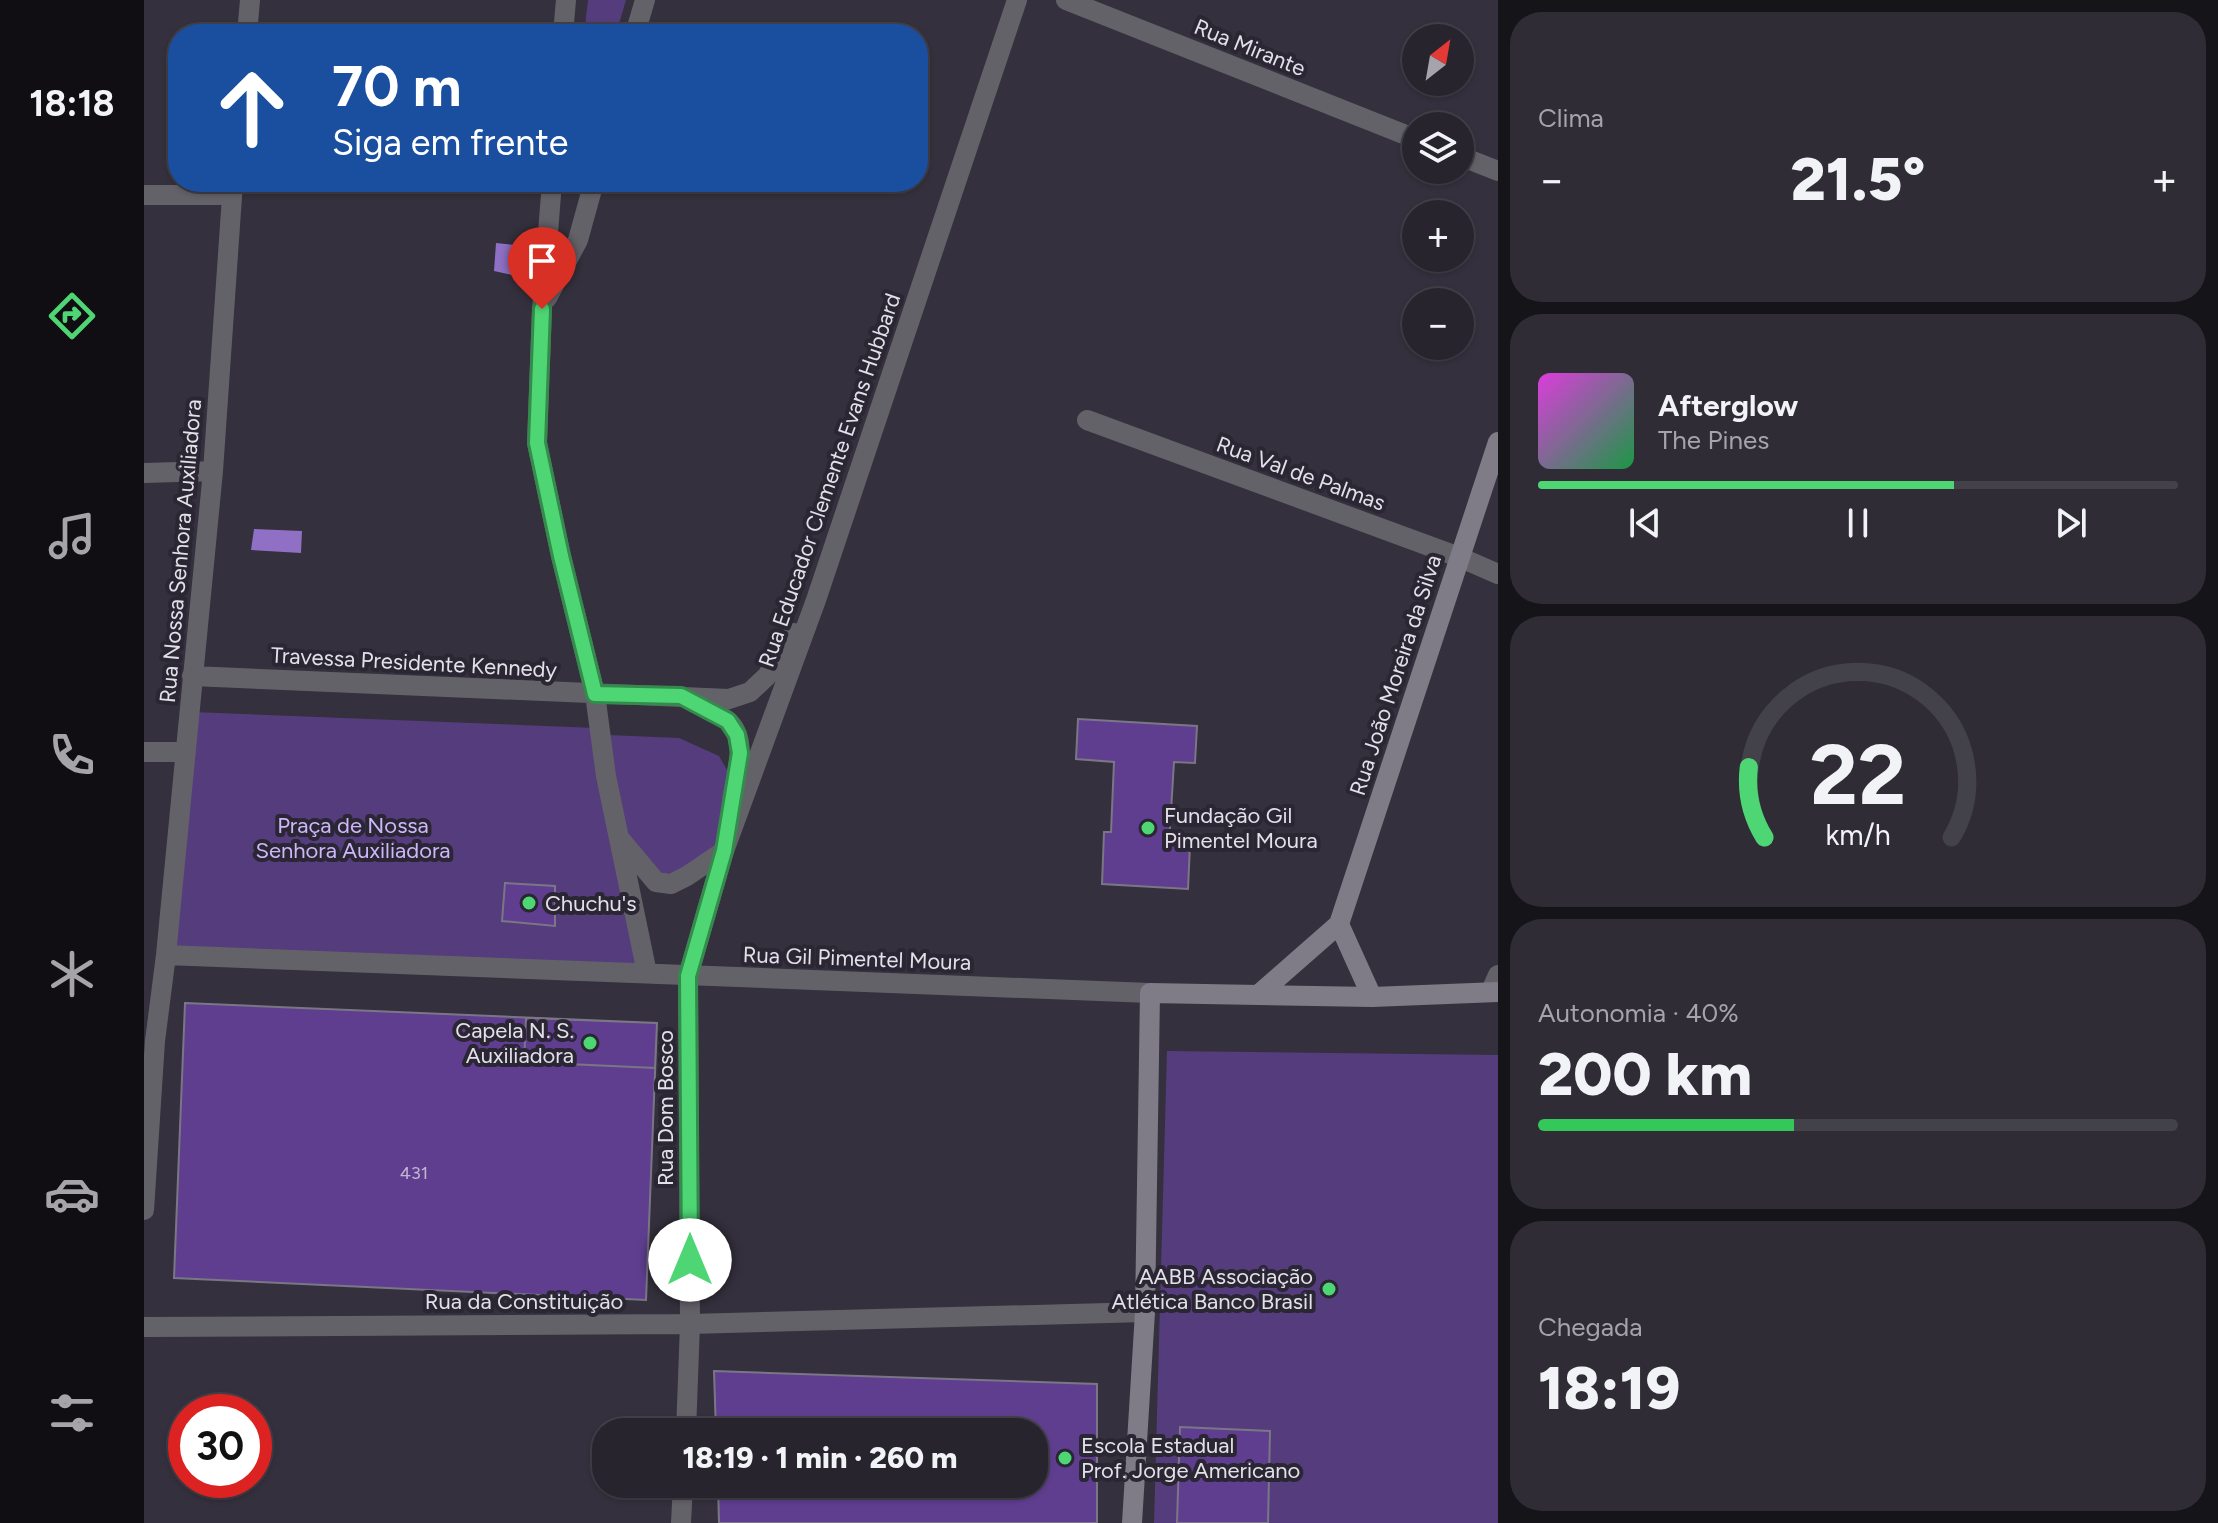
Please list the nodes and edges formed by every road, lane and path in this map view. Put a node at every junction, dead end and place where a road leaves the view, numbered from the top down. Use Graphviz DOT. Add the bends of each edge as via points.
graph roads {
  1 [pos="250,0"];
  2 [pos="566,0"];
  3 [pos="645,0"];
  4 [pos="1017,0"];
  5 [pos="1066,0"];
  6 [pos="248,24"];
  7 [pos="564,24"];
  8 [pos="638,24"];
  9 [pos="1402,133"];
  10 [pos="1474,162"];
  11 [pos="1498,171"];
  12 [pos="188,192"];
  13 [pos="232,192"];
  14 [pos="551,192"];
  15 [pos="591,192"];
  16 [pos="144,195"];
  17 [pos="542,309"];
  18 [pos="1087,420"];
  19 [pos="1498,442"];
  20 [pos="213,471"];
  21 [pos="144,473"];
  22 [pos="1459,557"];
  23 [pos="1498,574"];
  24 [pos="816,600"];
  25 [pos="192,676"];
  26 [pos="595,694"];
  27 [pos="681,696"];
  28 [pos="144,752"];
  29 [pos="186,752"];
  30 [pos="618,837"];
  31 [pos="724,851"];
  32 [pos="1339,924"];
  33 [pos="166,955"];
  34 [pos="647,973"];
  35 [pos="688,976"];
  36 [pos="1496,986"];
  37 [pos="1150,993"];
  38 [pos="1258,995"];
  39 [pos="1372,997"];
  40 [pos="150,1041"];
  41 [pos="144,1210"];
  42 [pos="1145,1312"];
  43 [pos="690,1324"];
  44 [pos="144,1327"];
  45 [pos="687,1418"];
  46 [pos="682,1498"];
  47 [pos="681,1523"];
  48 [pos="1132,1523"];
  1 -- 6 [label="street"];
  2 -- 7 [label="street"];
  3 -- 8 [label="street"];
  4 -- 24 [label="street, Rua Educador Clemente Evans Hubbard"];
  5 -- 9 [label="street, Rua Mirante"];
  10 -- 11 [label="street"];
  12 -- 16 [label="street"];
  13 -- 20 [label="street, Rua Nossa Senhora Auxiliadora"];
  14 -- 17 [label="street"];
  15 -- 17 [label="street" via="578,240"];
  17 -- 26 [label="street" via="537,443"];
  18 -- 22 [label="street, Rua Val de Palmas"];
  19 -- 22 [label="main road, Rua João Moreira da Silva"];
  20 -- 21 [label="street"];
  20 -- 25 [label="street, Rua Nossa Senhora Auxiliadora"];
  22 -- 23 [label="street, Rua Val de Palmas"];
  22 -- 32 [label="main road, Rua João Moreira da Silva"];
  24 -- 27 [label="street, Travessa Presidente Kennedy" via="767,676 750,692 729,699"];
  24 -- 31 [label="street, Rua Educador Clemente Evans Hubbard"];
  25 -- 26 [label="street, Travessa Presidente Kennedy"];
  25 -- 29 [label="street, Rua Nossa Senhora Auxiliadora"];
  26 -- 27 [label="street, Travessa Presidente Kennedy"];
  26 -- 30 [label="street"];
  27 -- 31 [label="street, Travessa Presidente Kennedy" via="728,721 737,735 740,753"];
  28 -- 29 [label="street"];
  29 -- 33 [label="street, Rua Nossa Senhora Auxiliadora"];
  30 -- 31 [label="street" via="656,882 671,884"];
  30 -- 34 [label="street"];
  31 -- 35 [label="street, Rua Educador Clemente Evans Hubbard"];
  32 -- 38 [label="main road"];
  32 -- 39 [label="main road"];
  33 -- 34 [label="street, Rua Gil Pimentel Moura"];
  33 -- 40 [label="street, Rua Nossa Senhora Auxiliadora"];
  34 -- 35 [label="street, Rua Gil Pimentel Moura"];
  35 -- 37 [label="street, Rua Gil Pimentel Moura"];
  35 -- 43 [label="street, Rua Dom Bosco"];
  36 -- 39 [label="main road, Rua Gil Pimentel Moura"];
  37 -- 38 [label="main road, Rua Gil Pimentel Moura"];
  37 -- 42 [label="main road"];
  38 -- 39 [label="main road, Rua Gil Pimentel Moura"];
  40 -- 41 [label="street, Rua Nossa Senhora Auxiliadora"];
  42 -- 43 [label="street, Rua da Constituição"];
  42 -- 48 [label="main road"];
  43 -- 44 [label="street, Rua da Constituição"];
  43 -- 45 [label="street, Rua Dom Bosco"];
  46 -- 47 [label="street"];
}
